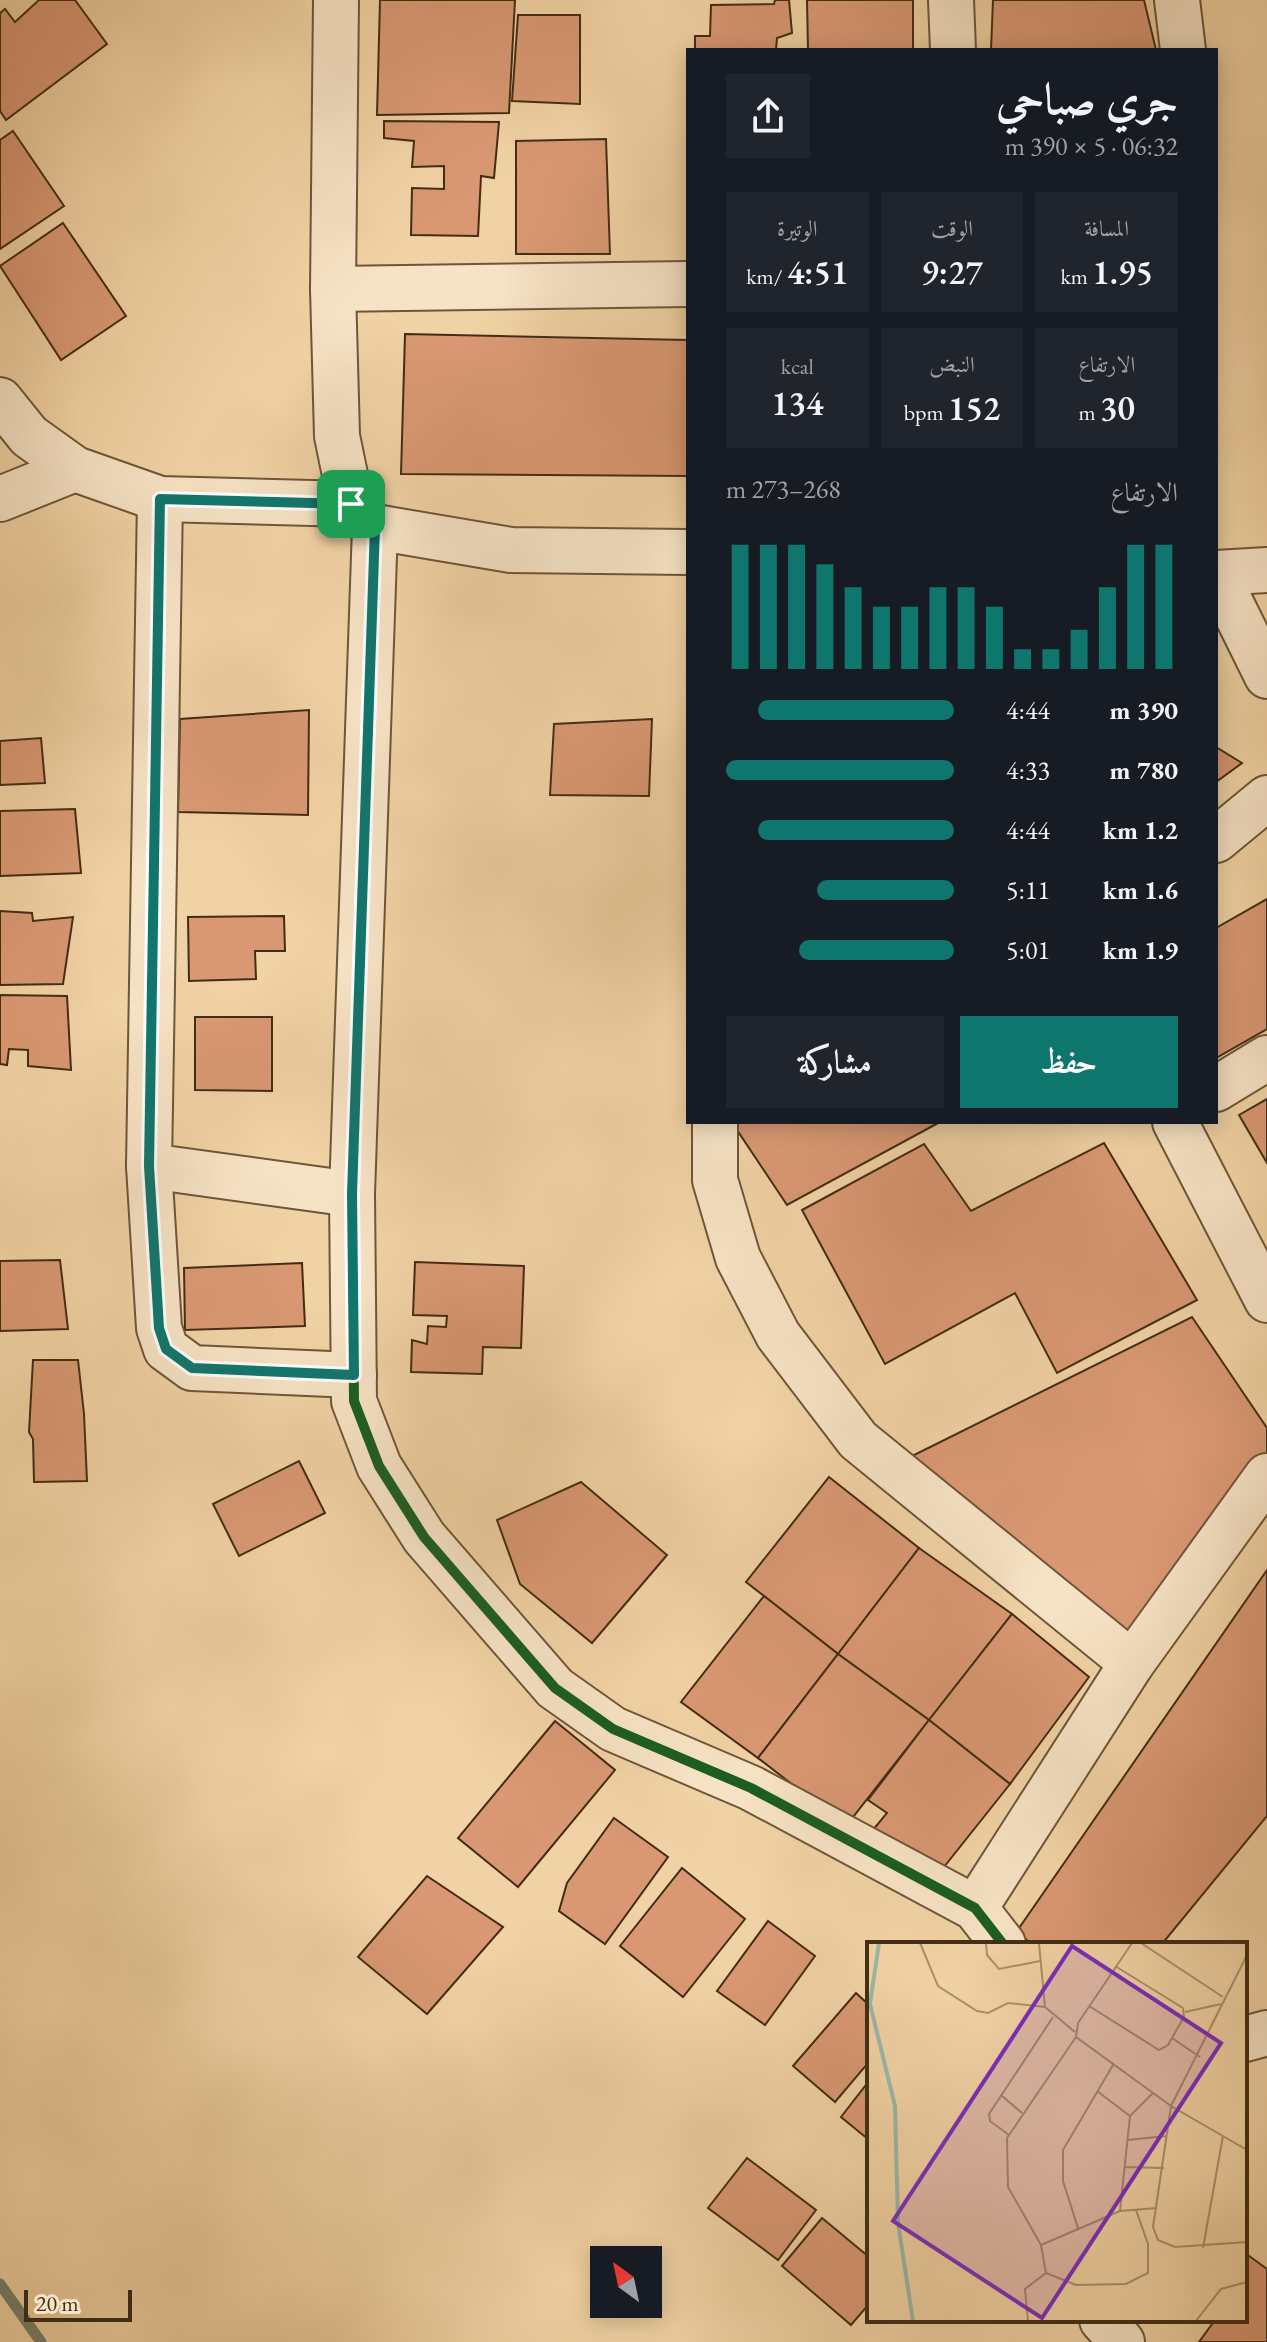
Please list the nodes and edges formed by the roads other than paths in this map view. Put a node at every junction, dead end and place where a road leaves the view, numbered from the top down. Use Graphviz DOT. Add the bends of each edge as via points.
graph roads {
  1 [pos="336,0"];
  2 [pos="951,0"];
  3 [pos="1177,0"];
  4 [pos="953,48"];
  5 [pos="1183,48"];
  6 [pos="686,284"];
  7 [pos="333,289"];
  8 [pos="0,400"];
  9 [pos="75,469"];
  10 [pos="0,499"];
  11 [pos="160,499"];
  12 [pos="363,516"];
  13 [pos="686,552"];
  14 [pos="1267,570"];
  15 [pos="1218,573"];
  16 [pos="1218,577"];
  17 [pos="1267,676"];
  18 [pos="1267,798"];
  19 [pos="1218,838"];
  20 [pos="1267,1058"];
  21 [pos="1218,1088"];
  22 [pos="715,1124"];
  23 [pos="1176,1124"];
  24 [pos="149,1166"];
  25 [pos="352,1194"];
  26 [pos="1267,1300"];
  27 [pos="354,1375"];
  28 [pos="1267,1476"];
  29 [pos="1132,1663"];
  30 [pos="975,1908"];
  31 [pos="1001,1942"];
  32 [pos="1267,2033"];
  33 [pos="1247,2038"];
  34 [pos="1104,2322"];
  35 [pos="1122,2342"];
  1 -- 7 [label="street"];
  2 -- 4 [label="street"];
  3 -- 5 [label="street"];
  6 -- 7 [label="street"];
  7 -- 12 [label="street" via="337,436"];
  8 -- 9 [label="street" via="29,436"];
  9 -- 10 [label="street"];
  9 -- 11 [label="street"];
  11 -- 12 [label="street"];
  11 -- 24 [label="street"];
  12 -- 13 [label="street" via="511,550"];
  12 -- 25 [label="street"];
  14 -- 15 [label="street"];
  16 -- 17 [label="street"];
  18 -- 19 [label="street"];
  20 -- 21 [label="street"];
  22 -- 29 [label="street" via="715,1180 738,1258 778,1335 849,1429"];
  23 -- 26 [label="street"];
  24 -- 25 [label="street"];
  24 -- 27 [label="street" via="159,1328 166,1349 192,1368"];
  25 -- 27 [label="street"];
  27 -- 30 [label="street" via="354,1401 379,1466 424,1537 555,1688 613,1729 751,1788"];
  28 -- 29 [label="street"];
  29 -- 30 [label="street"];
  30 -- 31 [label="street"];
  32 -- 33 [label="street"];
  34 -- 35 [label="street"];
}
